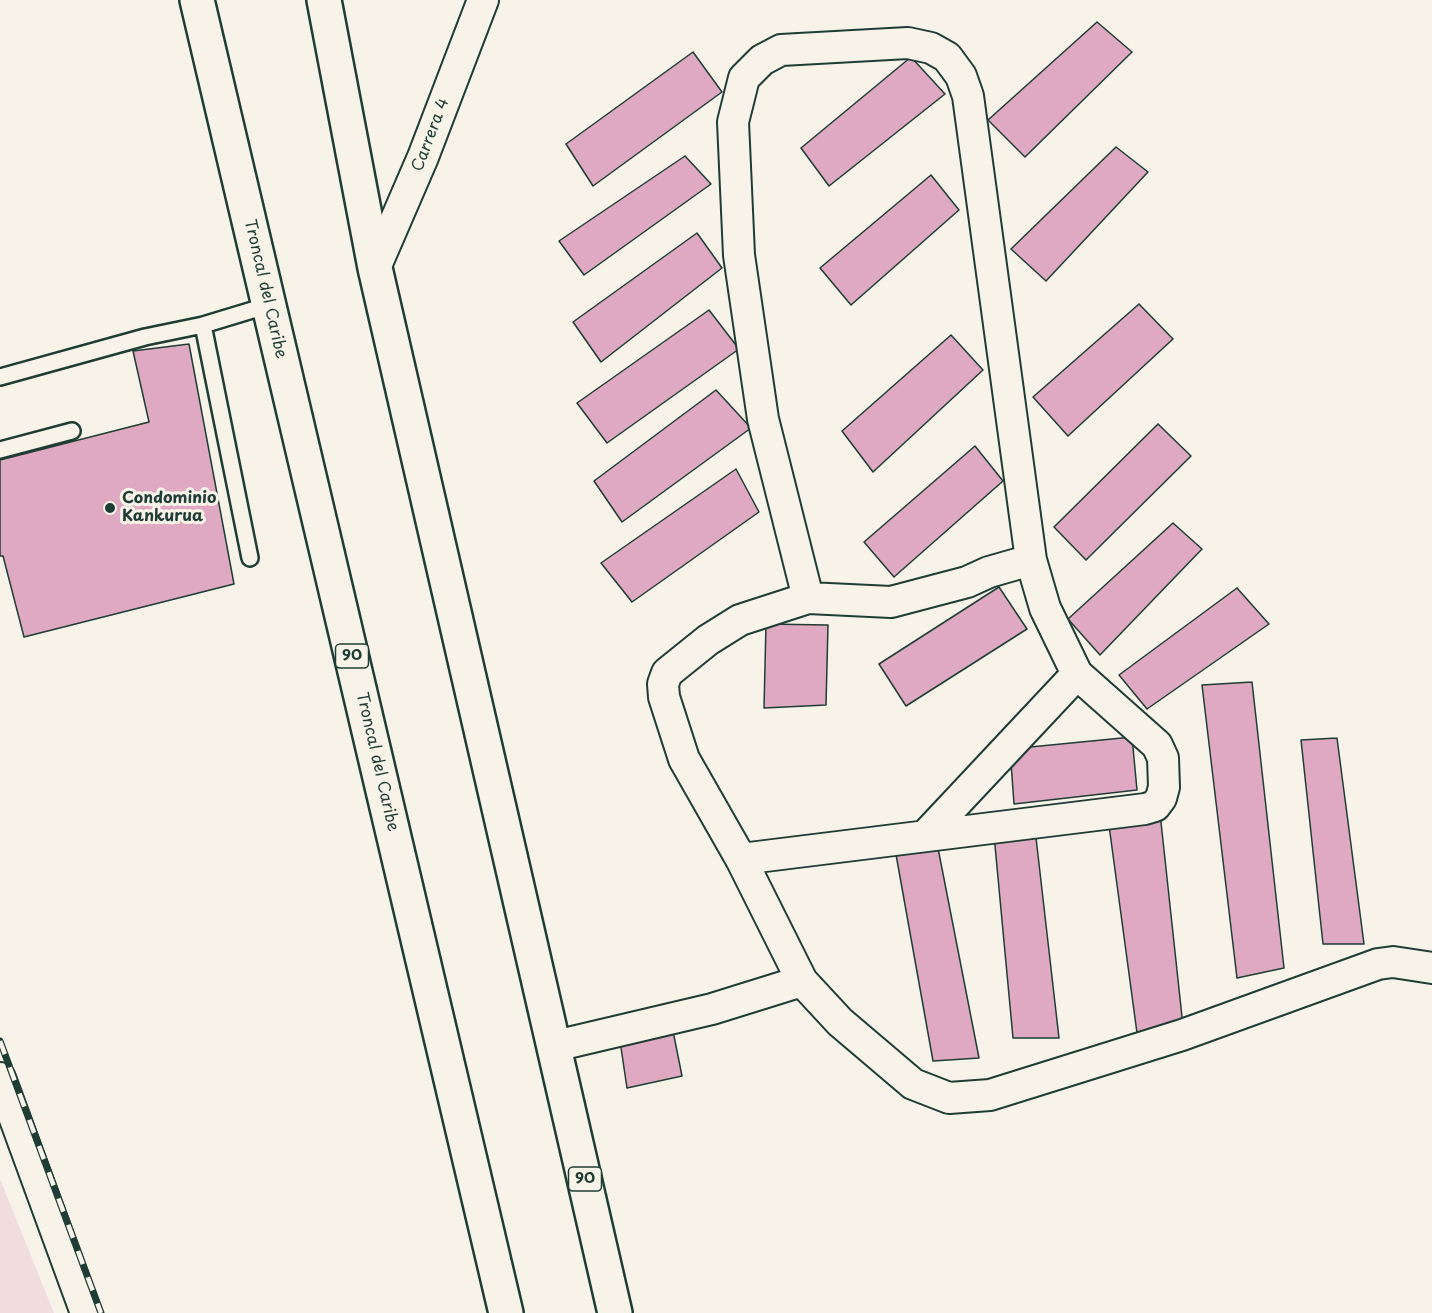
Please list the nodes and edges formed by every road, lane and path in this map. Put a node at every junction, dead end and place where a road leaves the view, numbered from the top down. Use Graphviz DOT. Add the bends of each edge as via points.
graph roads {
  1 [pos="197,0"];
  2 [pos="324,0"];
  3 [pos="483,0"];
  4 [pos="375,268"];
  5 [pos="269,305"];
  6 [pos="203,325"];
  7 [pos="0,377"];
  8 [pos="72,431"];
  9 [pos="0,450"];
  10 [pos="250,558"];
  11 [pos="1031,560"];
  12 [pos="808,598"];
  13 [pos="1077,674"];
  14 [pos="926,835"];
  15 [pos="741,859"];
  16 [pos="1432,968"];
  17 [pos="802,981"];
  18 [pos="555,1046"];
  19 [pos="0,1078"];
  20 [pos="86,1313"];
  21 [pos="507,1313"];
  22 [pos="615,1313"];
  1 -- 5 [label="highway, Troncal del Caribe / 90"];
  2 -- 4 [label="highway, 90"];
  3 -- 4 [label="street, Carrera 4" via="423,157"];
  4 -- 18 [label="highway, 90"];
  5 -- 6 [label="lane"];
  5 -- 21 [label="highway, Troncal del Caribe / 90"];
  6 -- 7 [label="lane"];
  6 -- 10 [label="lane"];
  8 -- 9 [label="lane"];
  11 -- 12 [label="street" via="891,602"];
  11 -- 12 [label="street" via="968,96 960,76 947,57 932,48 908,43 782,51 762,60 744,78 733,122 738,244 764,419"];
  11 -- 13 [label="street" via="1045,608"];
  12 -- 15 [label="street" via="740,620 667,673 663,684 684,759"];
  13 -- 14 [label="street"];
  13 -- 14 [label="street" via="1157,746 1163,758 1164,787 1155,806"];
  14 -- 15 [label="street"];
  15 -- 17 [label="street"];
  16 -- 17 [label="street" via="1393,962 1378,964 1182,1035 1001,1092 948,1098 914,1084 840,1022"];
  17 -- 18 [label="street" via="712,1009"];
  18 -- 22 [label="highway, 90"];
  19 -- 20 [label="street"];
}
